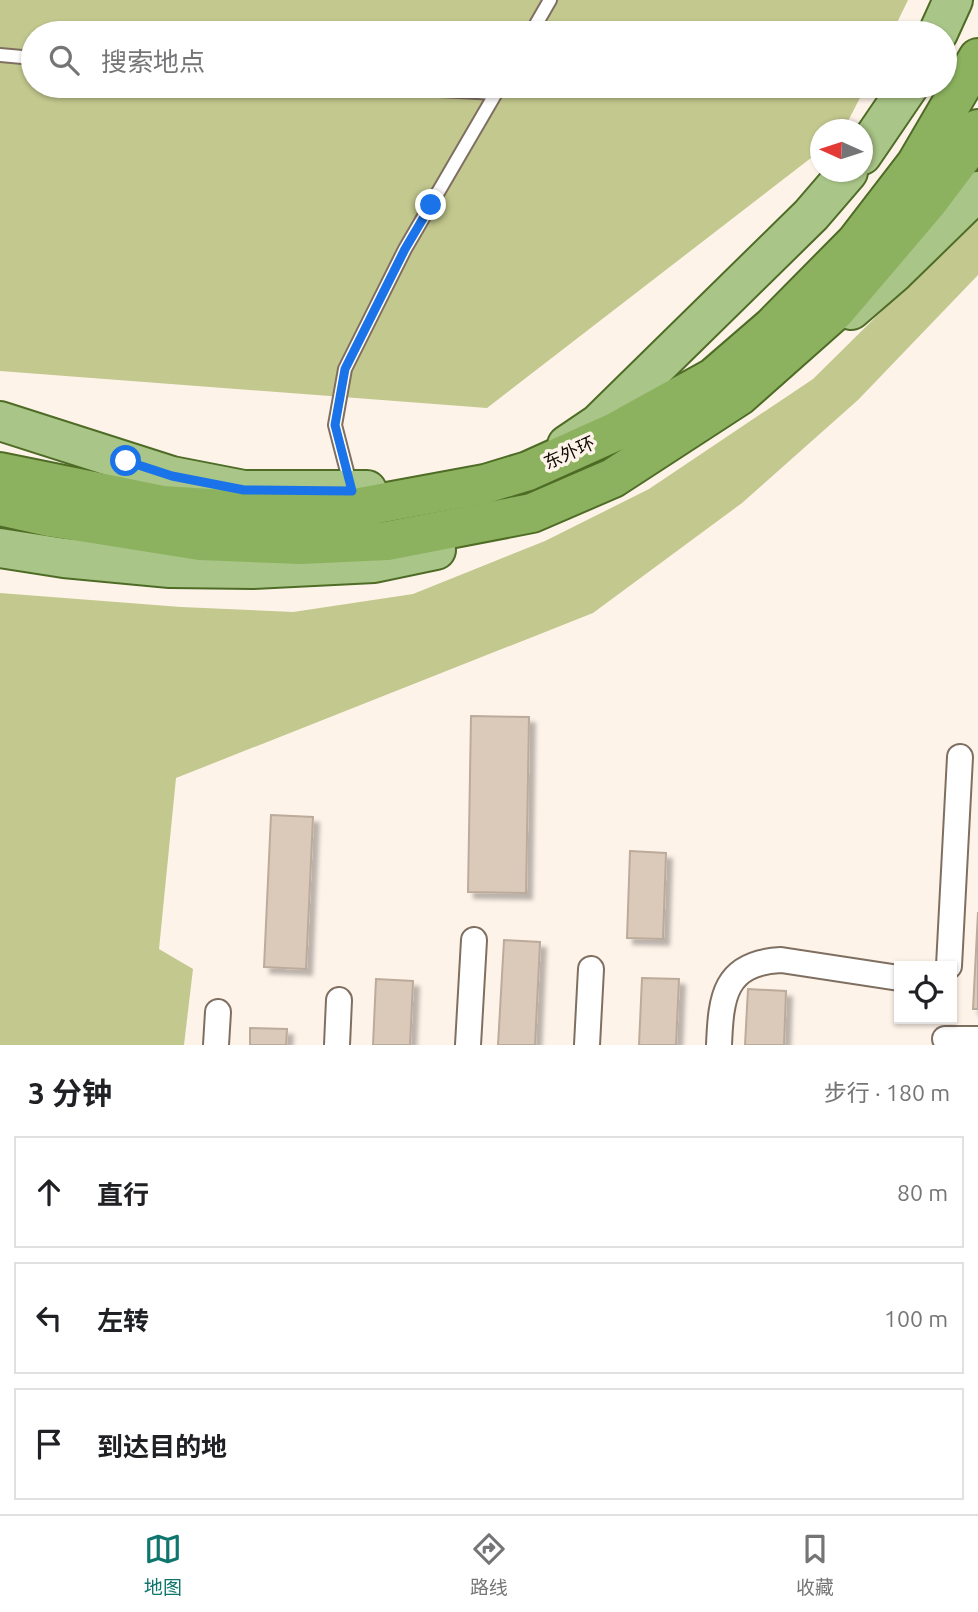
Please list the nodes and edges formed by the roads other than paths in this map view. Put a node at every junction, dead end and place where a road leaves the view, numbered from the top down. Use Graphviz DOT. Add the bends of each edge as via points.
graph roads {
  1 [pos="550,0"];
  2 [pos="953,0"];
  3 [pos="538,21"];
  4 [pos="943,21"];
  5 [pos="0,55"];
  6 [pos="21,57"];
  7 [pos="978,58"];
  8 [pos="957,94"];
  9 [pos="493,98"];
  10 [pos="901,98"];
  11 [pos="955,98"];
  12 [pos="978,129"];
  13 [pos="873,140"];
  14 [pos="839,182"];
  15 [pos="978,191"];
  16 [pos="738,396"];
  17 [pos="0,421"];
  18 [pos="0,471"];
  19 [pos="528,471"];
  20 [pos="485,484"];
  21 [pos="352,491"];
  22 [pos="0,506"];
  23 [pos="532,513"];
  24 [pos="0,548"];
  25 [pos="960,757"];
  26 [pos="474,940"];
  27 [pos="949,961"];
  28 [pos="591,969"];
  29 [pos="894,977"];
  30 [pos="339,1000"];
  31 [pos="218,1012"];
  32 [pos="945,1034"];
  33 [pos="978,1039"];
  34 [pos="216,1045"];
  35 [pos="337,1045"];
  36 [pos="468,1045"];
  37 [pos="587,1045"];
  38 [pos="719,1045"];
  1 -- 3 [label="lane"];
  2 -- 4 [label="main road"];
  5 -- 6 [label="lane"];
  7 -- 8 [label="highway, 东外环"];
  9 -- 21 [label="lane" via="405,249 345,369 335,425"];
  10 -- 13 [label="main road"];
  11 -- 19 [label="highway, 东外环" via="916,164 856,242 772,327 713,378 617,431"];
  12 -- 16 [label="highway" via="927,203 836,310"];
  14 -- 19 [label="main road" via="598,424"];
  15 -- 16 [label="main road" via="835,324"];
  16 -- 23 [label="highway" via="613,478"];
  17 -- 21 [label="main road" via="172,476 244,490"];
  18 -- 20 [label="highway, 东外环" via="163,505 272,512 355,508"];
  19 -- 20 [label="highway, 东外环"];
  20 -- 21 [label="main road"];
  22 -- 23 [label="highway" via="200,541 301,544 387,541"];
  23 -- 24 [label="main road" via="448,547 361,564 170,568"];
  25 -- 27 [label="street"];
  26 -- 36 [label="street"];
  28 -- 37 [label="street"];
  29 -- 38 [label="street" via="762,961 741,970 726,989"];
  30 -- 35 [label="street"];
  31 -- 34 [label="street"];
  32 -- 33 [label="street"];
}
